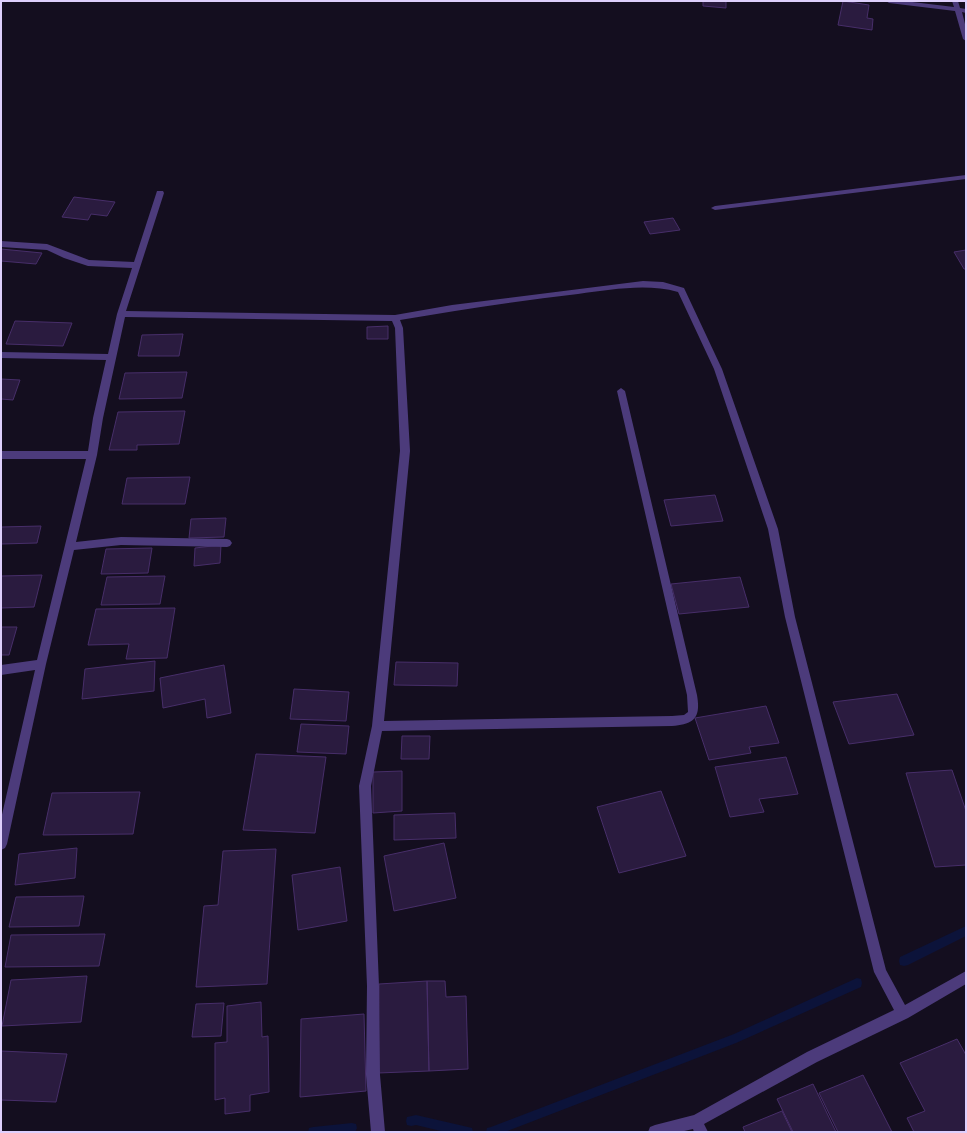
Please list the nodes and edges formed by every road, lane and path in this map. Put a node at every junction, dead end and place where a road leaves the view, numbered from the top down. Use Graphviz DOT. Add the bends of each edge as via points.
graph roads {
  1 [pos="889,1"];
  2 [pos="955,1"];
  3 [pos="958,10"];
  4 [pos="966,11"];
  5 [pos="966,39"];
  6 [pos="966,177"];
  7 [pos="160,193"];
  8 [pos="715,208"];
  9 [pos="1,244"];
  10 [pos="136,265"];
  11 [pos="121,314"];
  12 [pos="395,318"];
  13 [pos="1,356"];
  14 [pos="112,357"];
  15 [pos="621,391"];
  16 [pos="1,455"];
  17 [pos="92,455"];
  18 [pos="227,543"];
  19 [pos="71,546"];
  20 [pos="41,664"];
  21 [pos="1,670"];
  22 [pos="378,726"];
  23 [pos="1,844"];
  24 [pos="966,977"];
  25 [pos="903,1013"];
  26 [pos="698,1126"];
  27 [pos="378,1132"];
  28 [pos="655,1132"];
  1 -- 3 [label="street"];
  2 -- 3 [label="street"];
  3 -- 4 [label="street"];
  3 -- 5 [label="street"];
  6 -- 8 [label="street"];
  7 -- 10 [label="street"];
  9 -- 10 [label="street" via="47,247 88,263"];
  10 -- 11 [label="street"];
  11 -- 12 [label="street"];
  11 -- 14 [label="street"];
  12 -- 22 [label="street" via="398,328 405,451"];
  12 -- 25 [label="street" via="547,294 643,284 670,286 684,294 718,369 773,528 790,617 880,972"];
  13 -- 14 [label="street"];
  14 -- 17 [label="street"];
  15 -- 22 [label="street" via="695,708 693,713 683,721 672,722"];
  16 -- 17 [label="street"];
  17 -- 19 [label="street"];
  18 -- 19 [label="street" via="121,541"];
  19 -- 20 [label="street"];
  20 -- 21 [label="street"];
  20 -- 23 [label="street"];
  22 -- 27 [label="street" via="365,786"];
  24 -- 25 [label="street"];
  25 -- 26 [label="street" via="812,1057"];
  26 -- 28 [label="street"];
}
